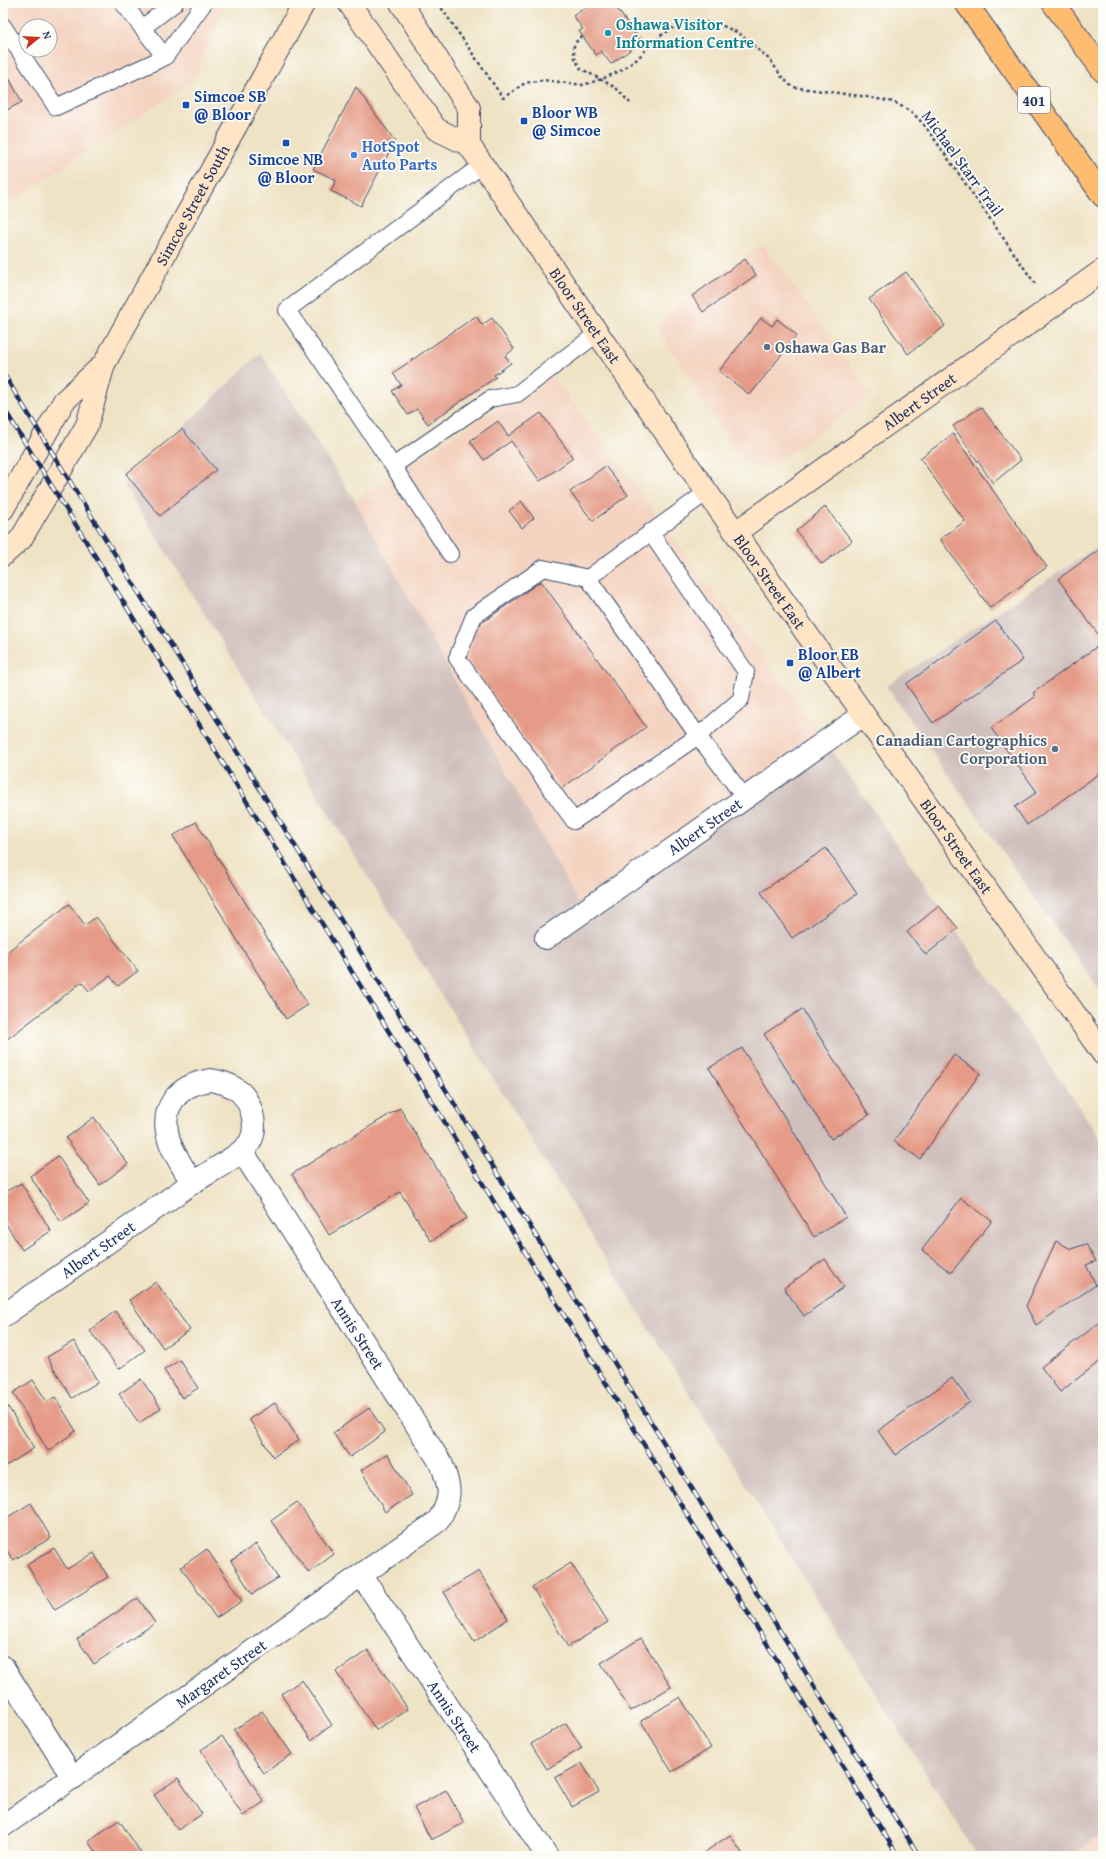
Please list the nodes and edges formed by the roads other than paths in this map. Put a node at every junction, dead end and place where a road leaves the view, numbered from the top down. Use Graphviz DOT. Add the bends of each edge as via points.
graph roads {
  1 [pos="123,3"];
  2 [pos="175,3"];
  3 [pos="204,3"];
  4 [pos="304,3"];
  5 [pos="349,3"];
  6 [pos="401,3"];
  7 [pos="966,3"];
  8 [pos="1053,3"];
  9 [pos="3,26"];
  10 [pos="142,28"];
  11 [pos="165,57"];
  12 [pos="1103,72"];
  13 [pos="469,145"];
  14 [pos="482,165"];
  15 [pos="1103,196"];
  16 [pos="1097,274"];
  17 [pos="598,333"];
  18 [pos="104,364"];
  19 [pos="393,466"];
  20 [pos="708,492"];
  21 [pos="3,509"];
  22 [pos="650,532"];
  23 [pos="736,532"];
  24 [pos="450,554"];
  25 [pos="3,555"];
  26 [pos="588,578"];
  27 [pos="863,715"];
  28 [pos="698,736"];
  29 [pos="745,798"];
  30 [pos="546,938"];
  31 [pos="1103,1054"];
  32 [pos="242,1151"];
  33 [pos="192,1183"];
  34 [pos="3,1316"];
  35 [pos="438,1522"];
  36 [pos="362,1576"];
  37 [pos="3,1667"];
  38 [pos="74,1778"];
  39 [pos="3,1826"];
  40 [pos="547,1856"];
  1 -- 10 [label="lane"];
  2 -- 10 [label="lane"];
  3 -- 11 [label="lane"];
  4 -- 18 [label="main road, Simcoe Street South"];
  5 -- 13 [label="main road" via="436,129"];
  6 -- 13 [label="main road" via="469,108"];
  7 -- 15 [label="highway, 401"];
  8 -- 12 [label="highway"];
  9 -- 11 [label="lane" via="56,107"];
  10 -- 11 [label="lane"];
  13 -- 14 [label="main road, Bloor Street East"];
  14 -- 17 [label="main road, Bloor Street East"];
  14 -- 19 [label="lane" via="287,310"];
  16 -- 23 [label="main road, Albert Street"];
  17 -- 19 [label="lane" via="517,394 490,398"];
  17 -- 20 [label="main road, Bloor Street East"];
  18 -- 21 [label="main road, Simcoe Street South" via="64,401"];
  18 -- 25 [label="main road, Simcoe Street South" via="87,425 21,539"];
  19 -- 24 [label="lane"];
  20 -- 22 [label="lane"];
  20 -- 23 [label="main road, Bloor Street East"];
  22 -- 26 [label="lane"];
  22 -- 28 [label="lane" via="746,672 741,699"];
  23 -- 27 [label="main road, Bloor Street East"];
  26 -- 28 [label="lane"];
  26 -- 28 [label="lane" via="543,568 474,616 457,658 574,821"];
  27 -- 29 [label="street, Albert Street"];
  27 -- 31 [label="main road, Bloor Street East"];
  28 -- 29 [label="lane"];
  29 -- 30 [label="street, Albert Street"];
  32 -- 33 [label="street, Albert Street"];
  32 -- 33 [label="street, Albert Street" via="250,1142 253,1121 246,1100 237,1090 225,1082 210,1080 196,1082 183,1089 173,1100 167,1113 166,1128 170,1142"];
  32 -- 35 [label="street, Annis Street" via="442,1465 450,1488 446,1508"];
  33 -- 34 [label="street, Albert Street"];
  35 -- 36 [label="street, Margaret Street"];
  36 -- 38 [label="street, Margaret Street"];
  36 -- 40 [label="street, Annis Street"];
  37 -- 38 [label="street"];
  38 -- 39 [label="street, Margaret Street"];
}
